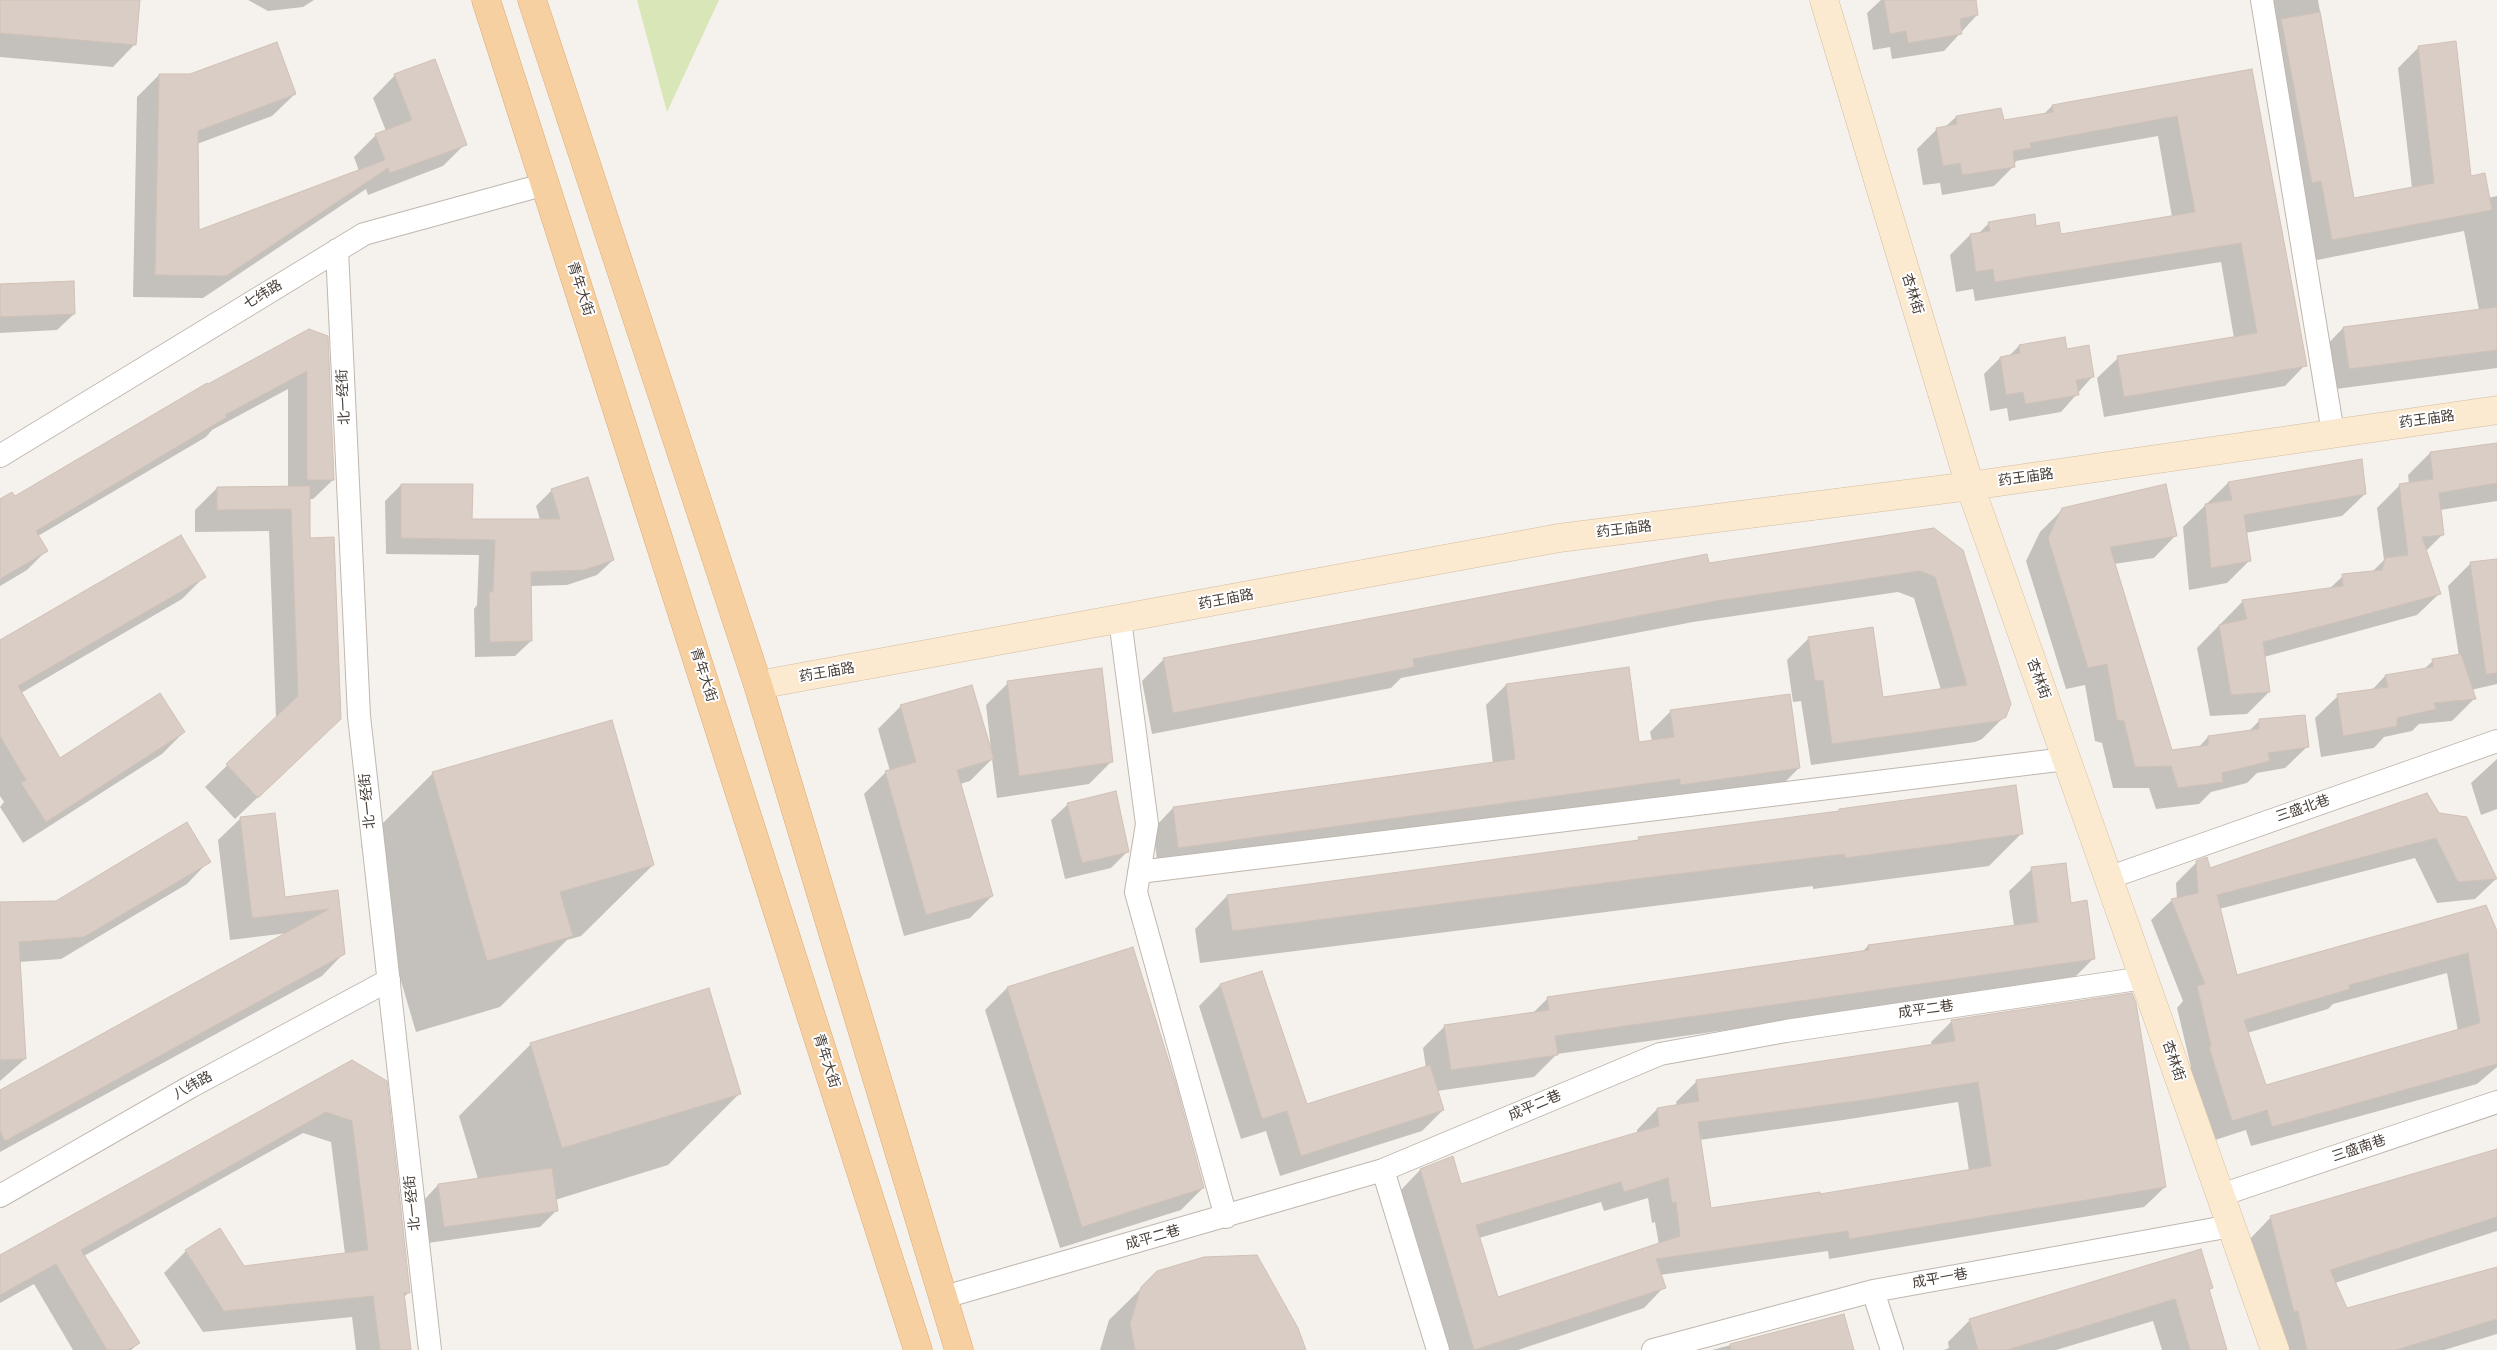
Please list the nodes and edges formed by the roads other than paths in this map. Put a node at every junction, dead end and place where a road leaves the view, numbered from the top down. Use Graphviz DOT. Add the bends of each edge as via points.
graph roads {
  1 [pos="486,0"];
  2 [pos="532,0"];
  3 [pos="1824,0"];
  4 [pos="2262,0"];
  5 [pos="546,184"];
  6 [pos="338,250"];
  7 [pos="2497,410"];
  8 [pos="2333,433"];
  9 [pos="0,456"];
  10 [pos="1970,486"];
  11 [pos="1120,620"];
  12 [pos="758,686"];
  13 [pos="2497,741"];
  14 [pos="2066,759"];
  15 [pos="1140,872"];
  16 [pos="2108,878"];
  17 [pos="2144,978"];
  18 [pos="388,980"];
  19 [pos="2497,1102"];
  20 [pos="1383,1170"];
  21 [pos="2221,1195"];
  22 [pos="0,1196"];
  23 [pos="1226,1217"];
  24 [pos="2232,1226"];
  25 [pos="1873,1291"];
  26 [pos="941,1298"];
  27 [pos="430,1350"];
  28 [pos="918,1350"];
  29 [pos="958,1350"];
  30 [pos="1438,1350"];
  31 [pos="1653,1350"];
  32 [pos="1892,1350"];
  33 [pos="2275,1350"];
  1 -- 5 [label="main road, 青年大街"];
  2 -- 12 [label="main road"];
  3 -- 10 [label="street, 杏林街"];
  4 -- 8 [label="street"];
  5 -- 6 [label="street, 七纬路" via="364,234"];
  5 -- 28 [label="main road, 青年大街"];
  6 -- 9 [label="street, 七纬路"];
  6 -- 18 [label="street, 北一经街" via="358,716"];
  7 -- 8 [label="street, 药王庙路"];
  8 -- 10 [label="street, 药王庙路"];
  10 -- 11 [label="street, 药王庙路" via="1559,538"];
  10 -- 14 [label="street, 杏林街"];
  11 -- 12 [label="street, 药王庙路"];
  11 -- 15 [label="street" via="1147,824"];
  12 -- 26 [label="main road"];
  13 -- 16 [label="street, 三盛北巷"];
  14 -- 15 [label="street"];
  14 -- 16 [label="street, 杏林街"];
  15 -- 23 [label="street" via="1136,892"];
  16 -- 17 [label="street, 杏林街"];
  17 -- 20 [label="street, 成平二巷" via="1786,1031 1660,1054"];
  17 -- 21 [label="street, 杏林街"];
  18 -- 22 [label="street, 八纬路" via="190,1087"];
  18 -- 27 [label="street, 北一经街"];
  19 -- 21 [label="street, 三盛南巷"];
  20 -- 23 [label="street, 成平二巷"];
  20 -- 30 [label="street"];
  21 -- 24 [label="street, 杏林街"];
  23 -- 26 [label="street, 成平二巷"];
  24 -- 25 [label="street, 成平一巷"];
  24 -- 33 [label="street, 杏林街"];
  25 -- 31 [label="street, 成平一巷"];
  25 -- 32 [label="street"];
  26 -- 29 [label="main road"];
}
